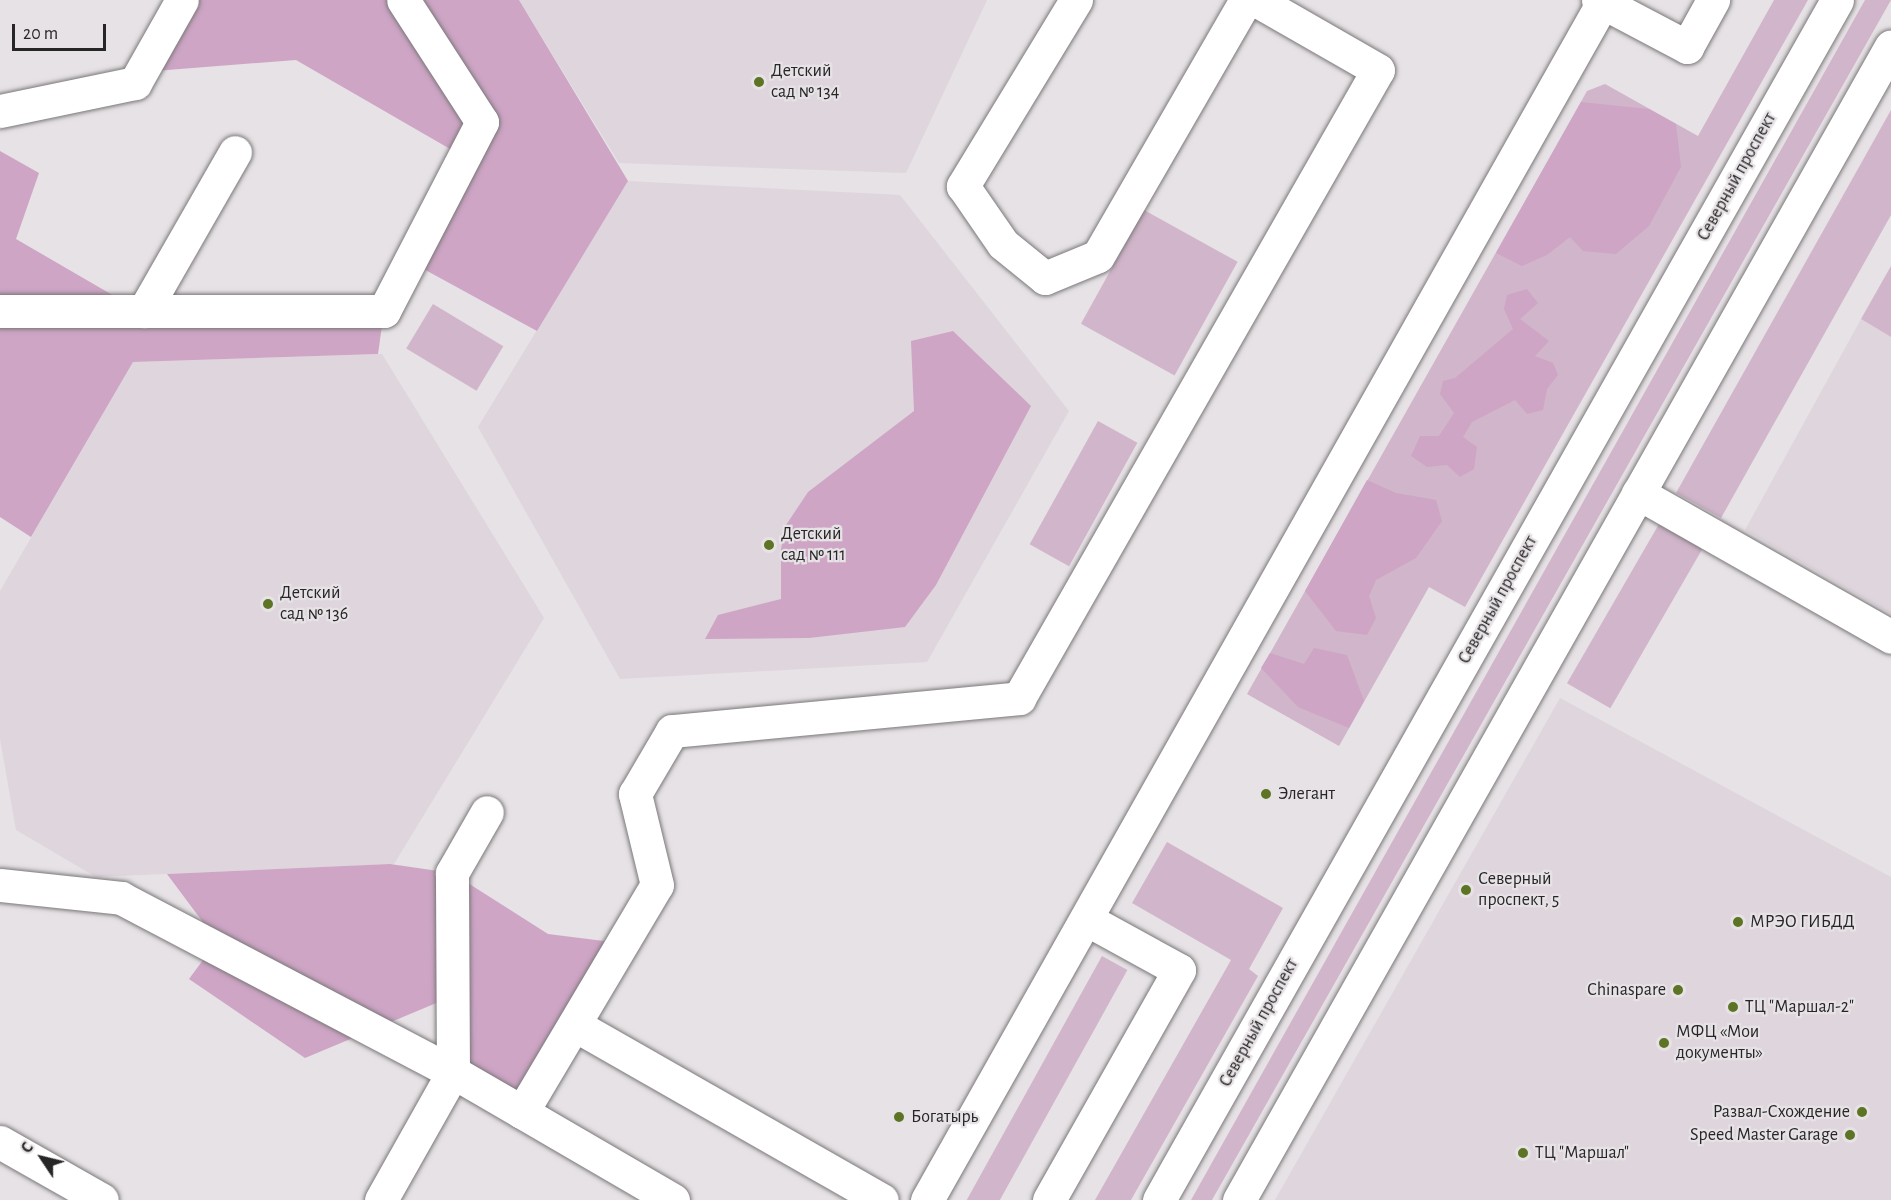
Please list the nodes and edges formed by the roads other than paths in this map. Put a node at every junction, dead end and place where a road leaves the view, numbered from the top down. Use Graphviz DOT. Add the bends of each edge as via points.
graph roads {
  1 [pos="182,0"];
  2 [pos="402,0"];
  3 [pos="1076,0"];
  4 [pos="1246,0"];
  5 [pos="1256,0"];
  6 [pos="1713,0"];
  7 [pos="1837,0"];
  8 [pos="1602,1"];
  9 [pos="1891,46"];
  10 [pos="0,111"];
  11 [pos="235,152"];
  12 [pos="0,310"];
  13 [pos="144,310"];
  14 [pos="1638,494"];
  15 [pos="1891,637"];
  16 [pos="487,812"];
  17 [pos="0,885"];
  18 [pos="1086,919"];
  19 [pos="575,1025"];
  20 [pos="453,1072"];
  21 [pos="522,1112"];
  22 [pos="0,1142"];
  23 [pos="102,1200"];
  24 [pos="381,1200"];
  25 [pos="673,1200"];
  26 [pos="882,1200"];
  27 [pos="927,1200"];
  28 [pos="1049,1200"];
  29 [pos="1159,1200"];
  30 [pos="1239,1200"];
  1 -- 10 [label="main road" via="135,83"];
  2 -- 13 [label="main road" via="482,122 384,311"];
  3 -- 4 [label="main road" via="963,186 1003,244 1045,278 1098,256"];
  5 -- 19 [label="main road" via="1378,70 1019,698 672,731 635,794 657,885"];
  6 -- 8 [label="main road" via="1687,47"];
  7 -- 29 [label="main road, Северный проспект"];
  8 -- 18 [label="main road"];
  9 -- 14 [label="main road"];
  11 -- 13 [label="main road"];
  12 -- 13 [label="main road"];
  14 -- 15 [label="main road"];
  14 -- 30 [label="main road"];
  16 -- 20 [label="main road" via="452,873"];
  17 -- 20 [label="main road" via="121,898"];
  18 -- 27 [label="main road"];
  18 -- 28 [label="main road" via="1179,970"];
  19 -- 21 [label="main road"];
  19 -- 26 [label="main road"];
  20 -- 21 [label="main road"];
  20 -- 24 [label="main road"];
  21 -- 25 [label="main road"];
  22 -- 23 [label="main road"];
}
